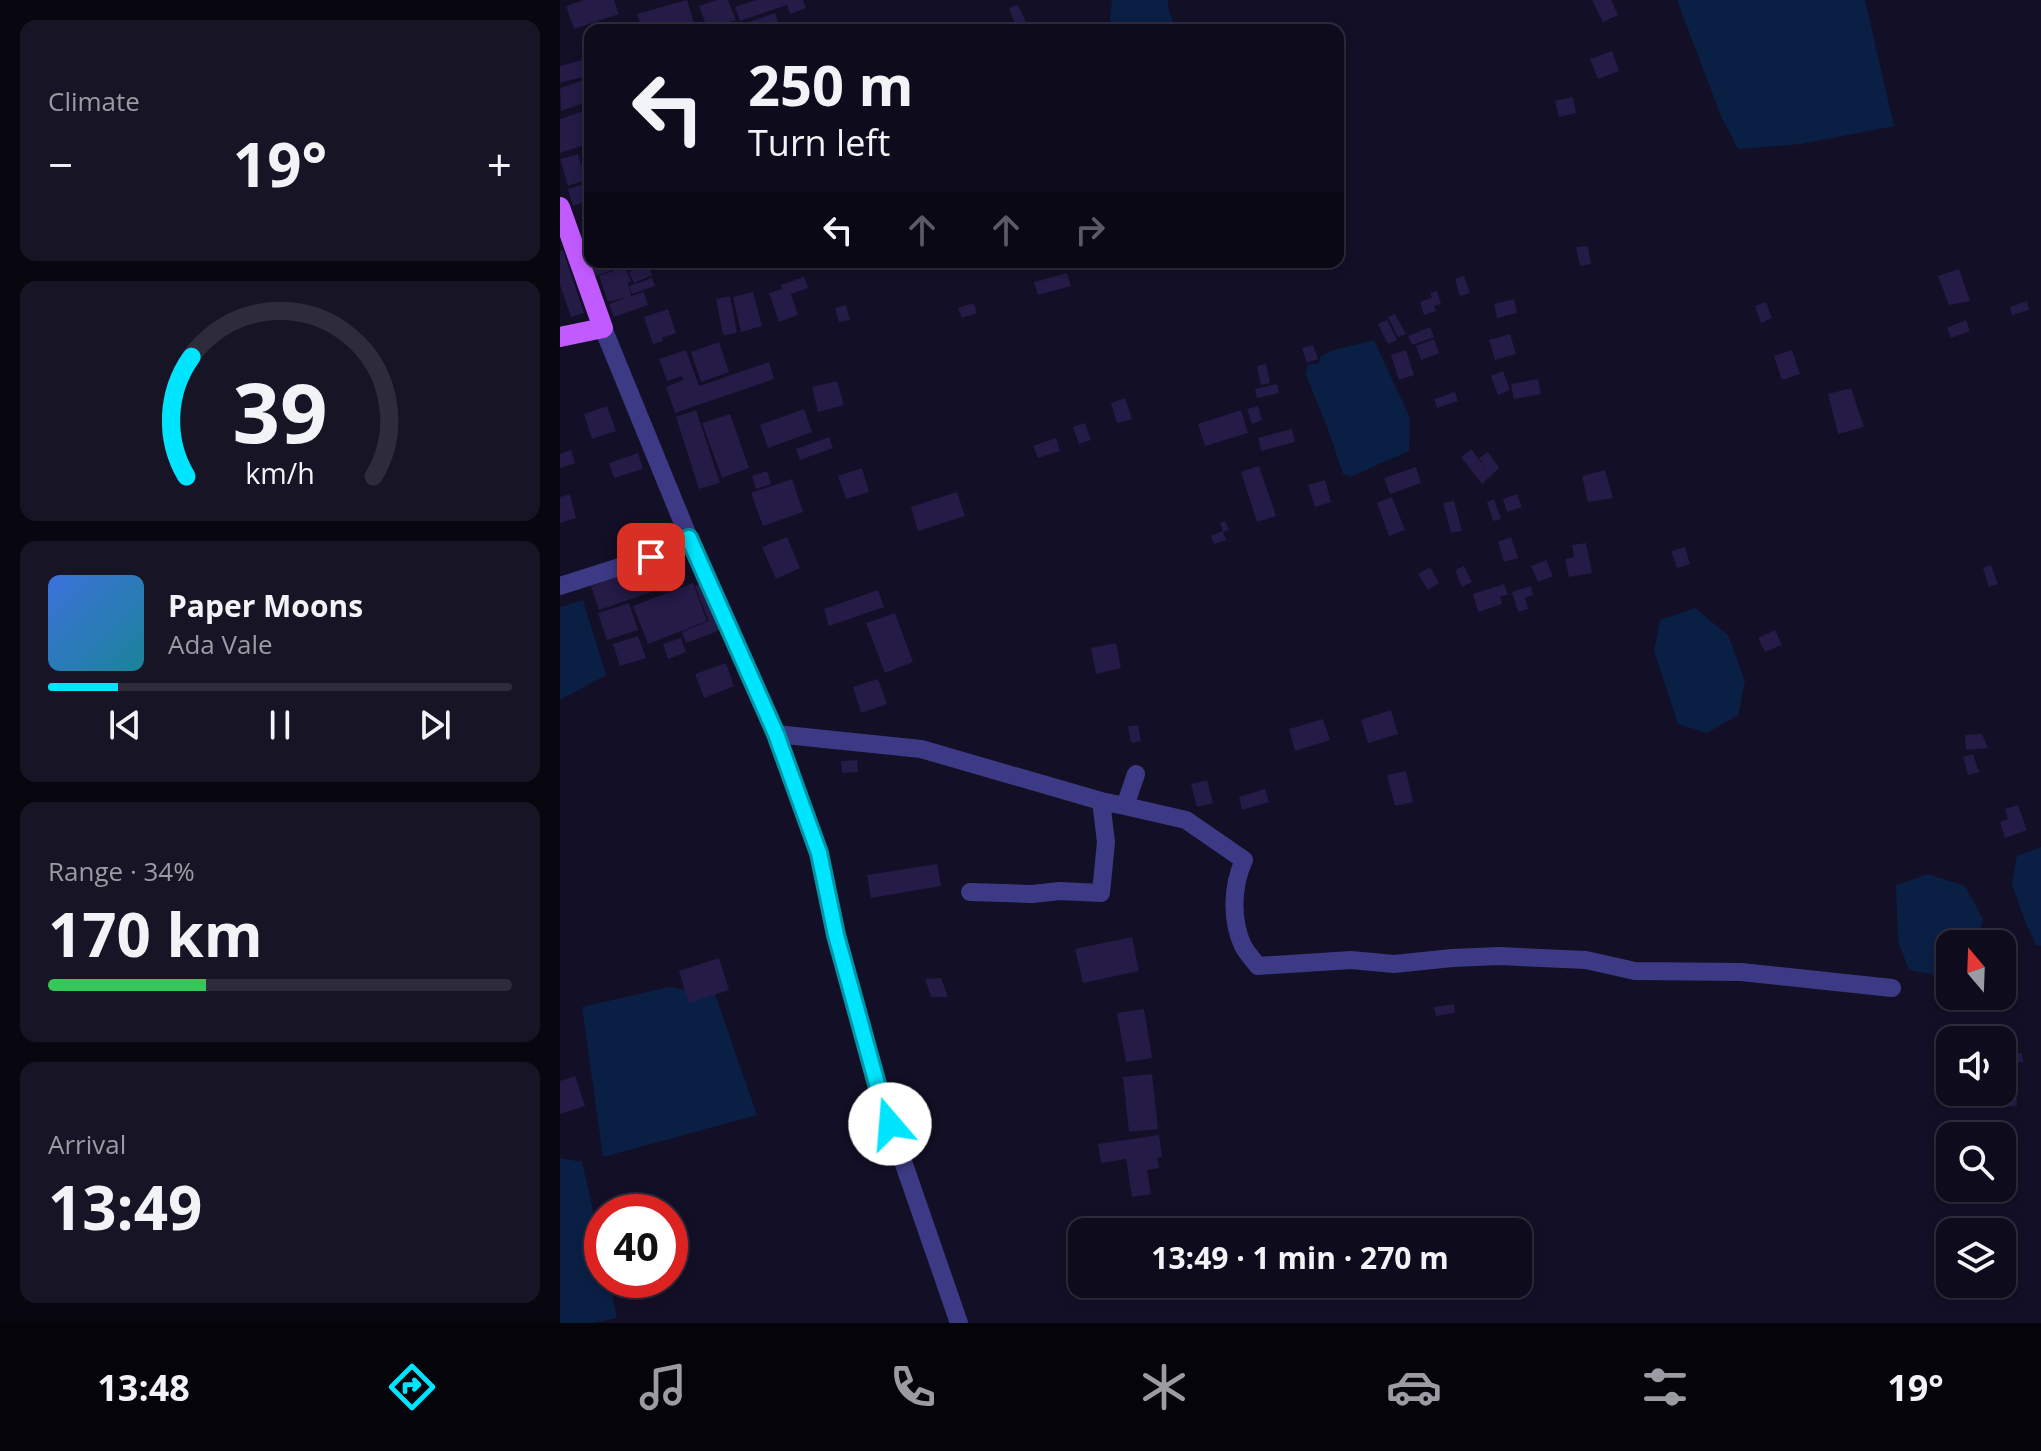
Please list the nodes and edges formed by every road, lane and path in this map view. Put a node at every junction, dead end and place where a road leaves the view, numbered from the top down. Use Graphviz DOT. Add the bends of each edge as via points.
graph roads {
  1 [pos="560,207"];
  2 [pos="603,328"];
  3 [pos="560,337"];
  4 [pos="689,538"];
  5 [pos="560,586"];
  6 [pos="776,734"];
  7 [pos="1136,774"];
  8 [pos="1101,801"];
  9 [pos="1125,806"];
  10 [pos="970,892"];
  11 [pos="1892,988"];
  12 [pos="959,1323"];
  1 -- 2 [label="main road"];
  2 -- 3 [label="main road"];
  2 -- 4 [label="street"];
  4 -- 5 [label="street" via="651,557"];
  4 -- 6 [label="street"];
  6 -- 8 [label="street" via="921,749"];
  6 -- 12 [label="street" via="819,853 880,1095"];
  7 -- 9 [label="street"];
  8 -- 9 [label="street"];
  8 -- 10 [label="street" via="1106,842 1101,893"];
  9 -- 11 [label="street" via="1186,820 1244,860 1237,875 1234,918 1243,947 1258,966 1499,956"];
}
